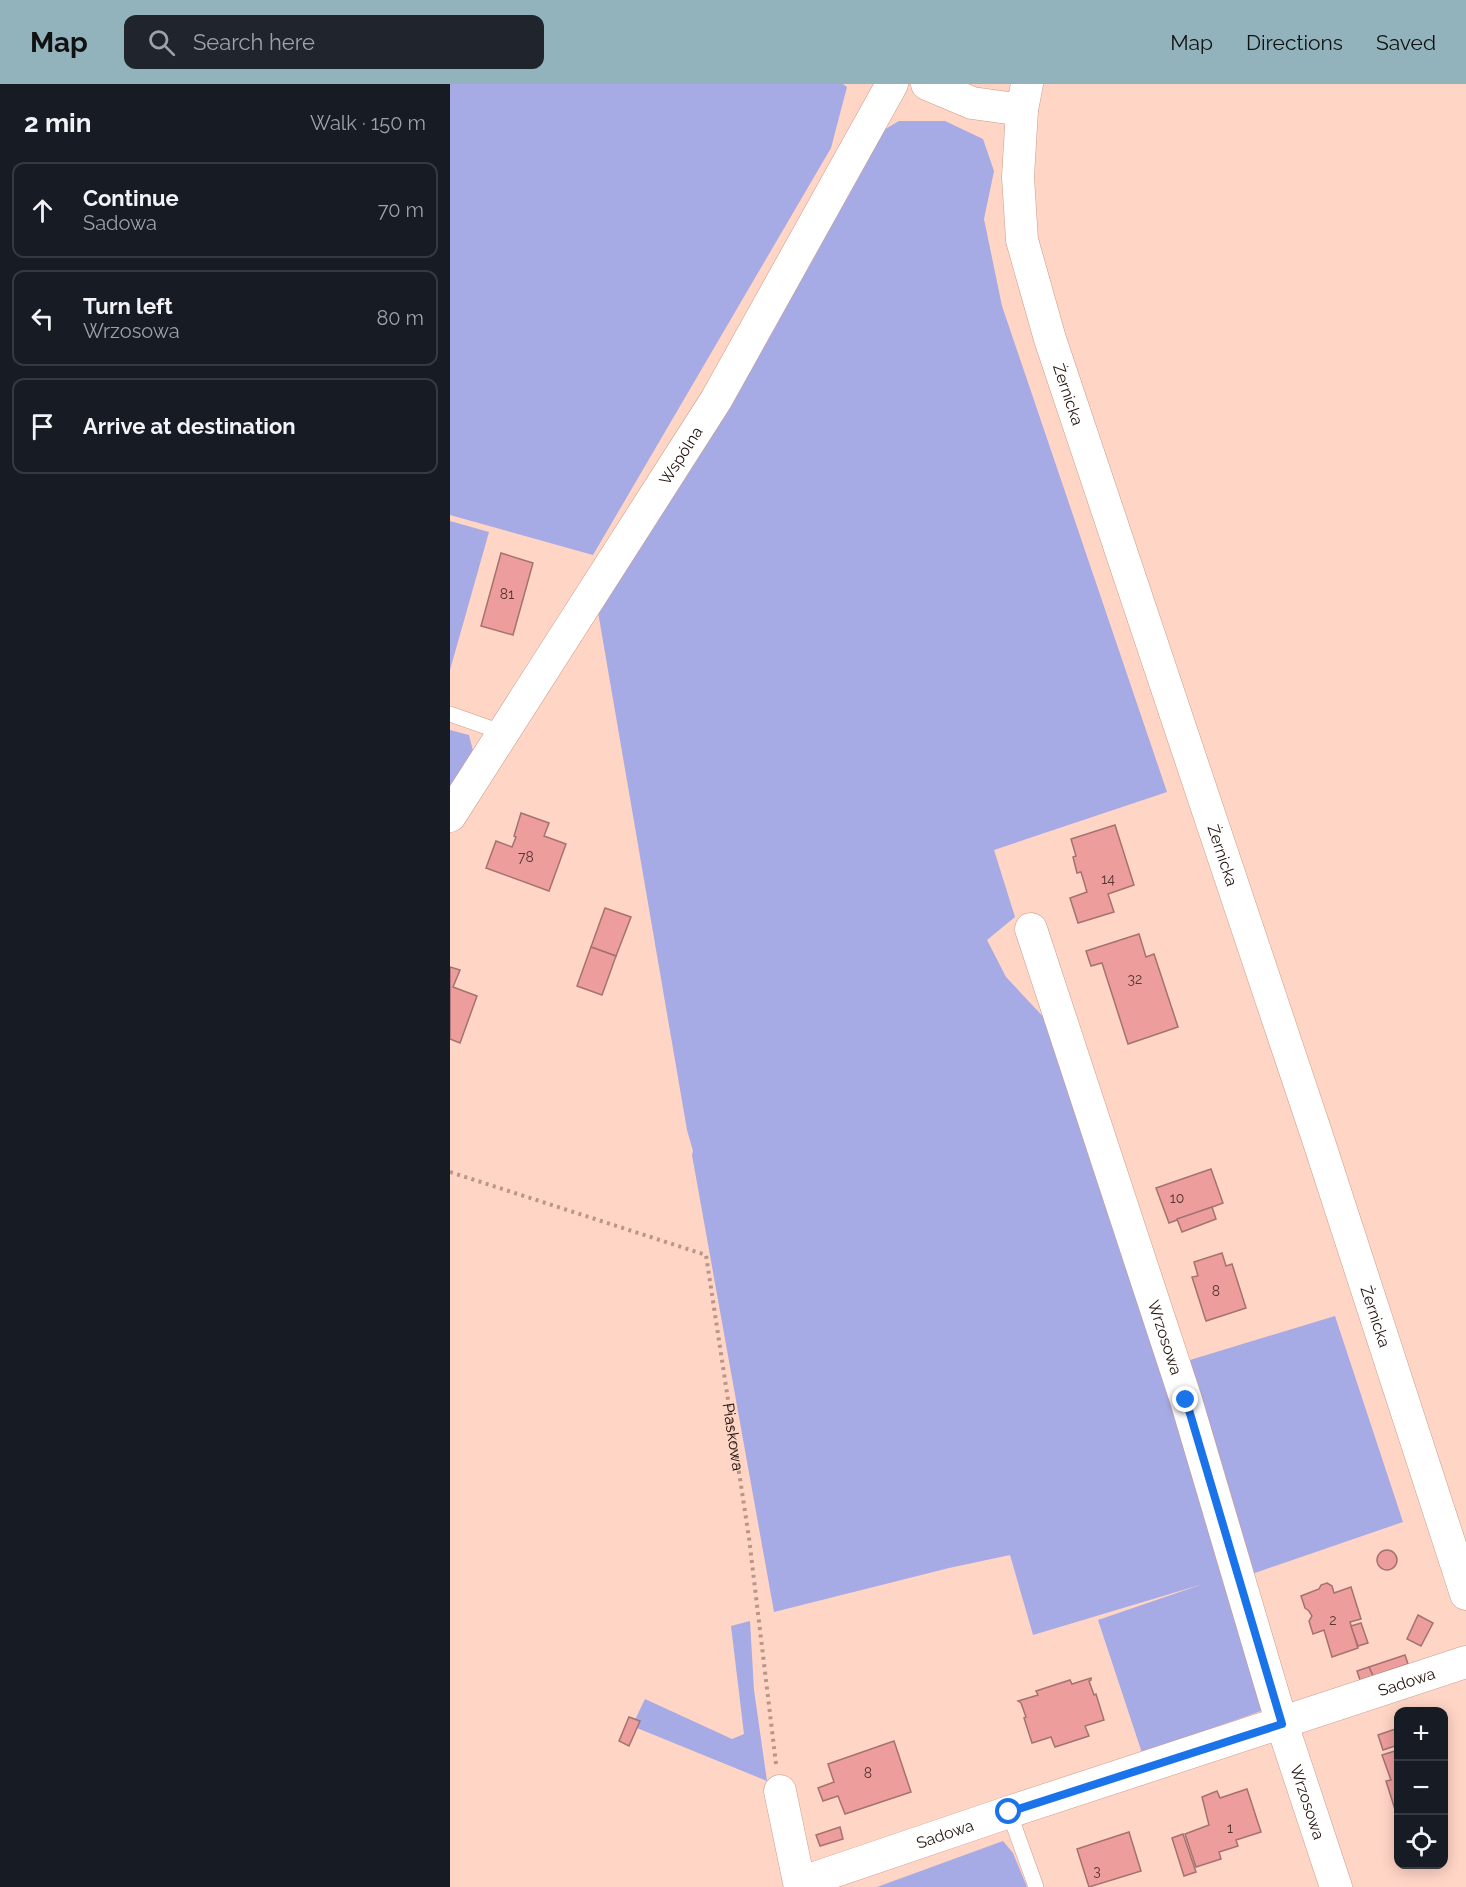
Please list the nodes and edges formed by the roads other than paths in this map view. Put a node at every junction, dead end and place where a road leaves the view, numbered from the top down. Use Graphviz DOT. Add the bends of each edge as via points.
graph roads {
  1 [pos="892,84"];
  2 [pos="927,84"];
  3 [pos="1025,97"];
  4 [pos="450,714"];
  5 [pos="504,733"];
  6 [pos="450,816"];
  7 [pos="1031,929"];
  8 [pos="1466,1594"];
  9 [pos="1466,1662"];
  10 [pos="1282,1724"];
  11 [pos="780,1791"];
  12 [pos="1009,1812"];
  13 [pos="800,1885"];
  14 [pos="1035,1887"];
  15 [pos="1336,1887"];
  1 -- 5 [label="street, Wspólna" via="716,400"];
  2 -- 3 [label="street" via="972,103"];
  3 -- 8 [label="street, Żernicka" via="1018,177 1022,240 1050,339"];
  4 -- 5 [label="lane"];
  5 -- 6 [label="street, Wspólna"];
  7 -- 10 [label="street, Wrzosowa" via="1186,1400"];
  9 -- 10 [label="street, Sadowa"];
  10 -- 12 [label="street, Sadowa"];
  10 -- 15 [label="street, Wrzosowa"];
  11 -- 13 [label="street"];
  12 -- 13 [label="street, Sadowa"];
  12 -- 14 [label="lane"];
}
